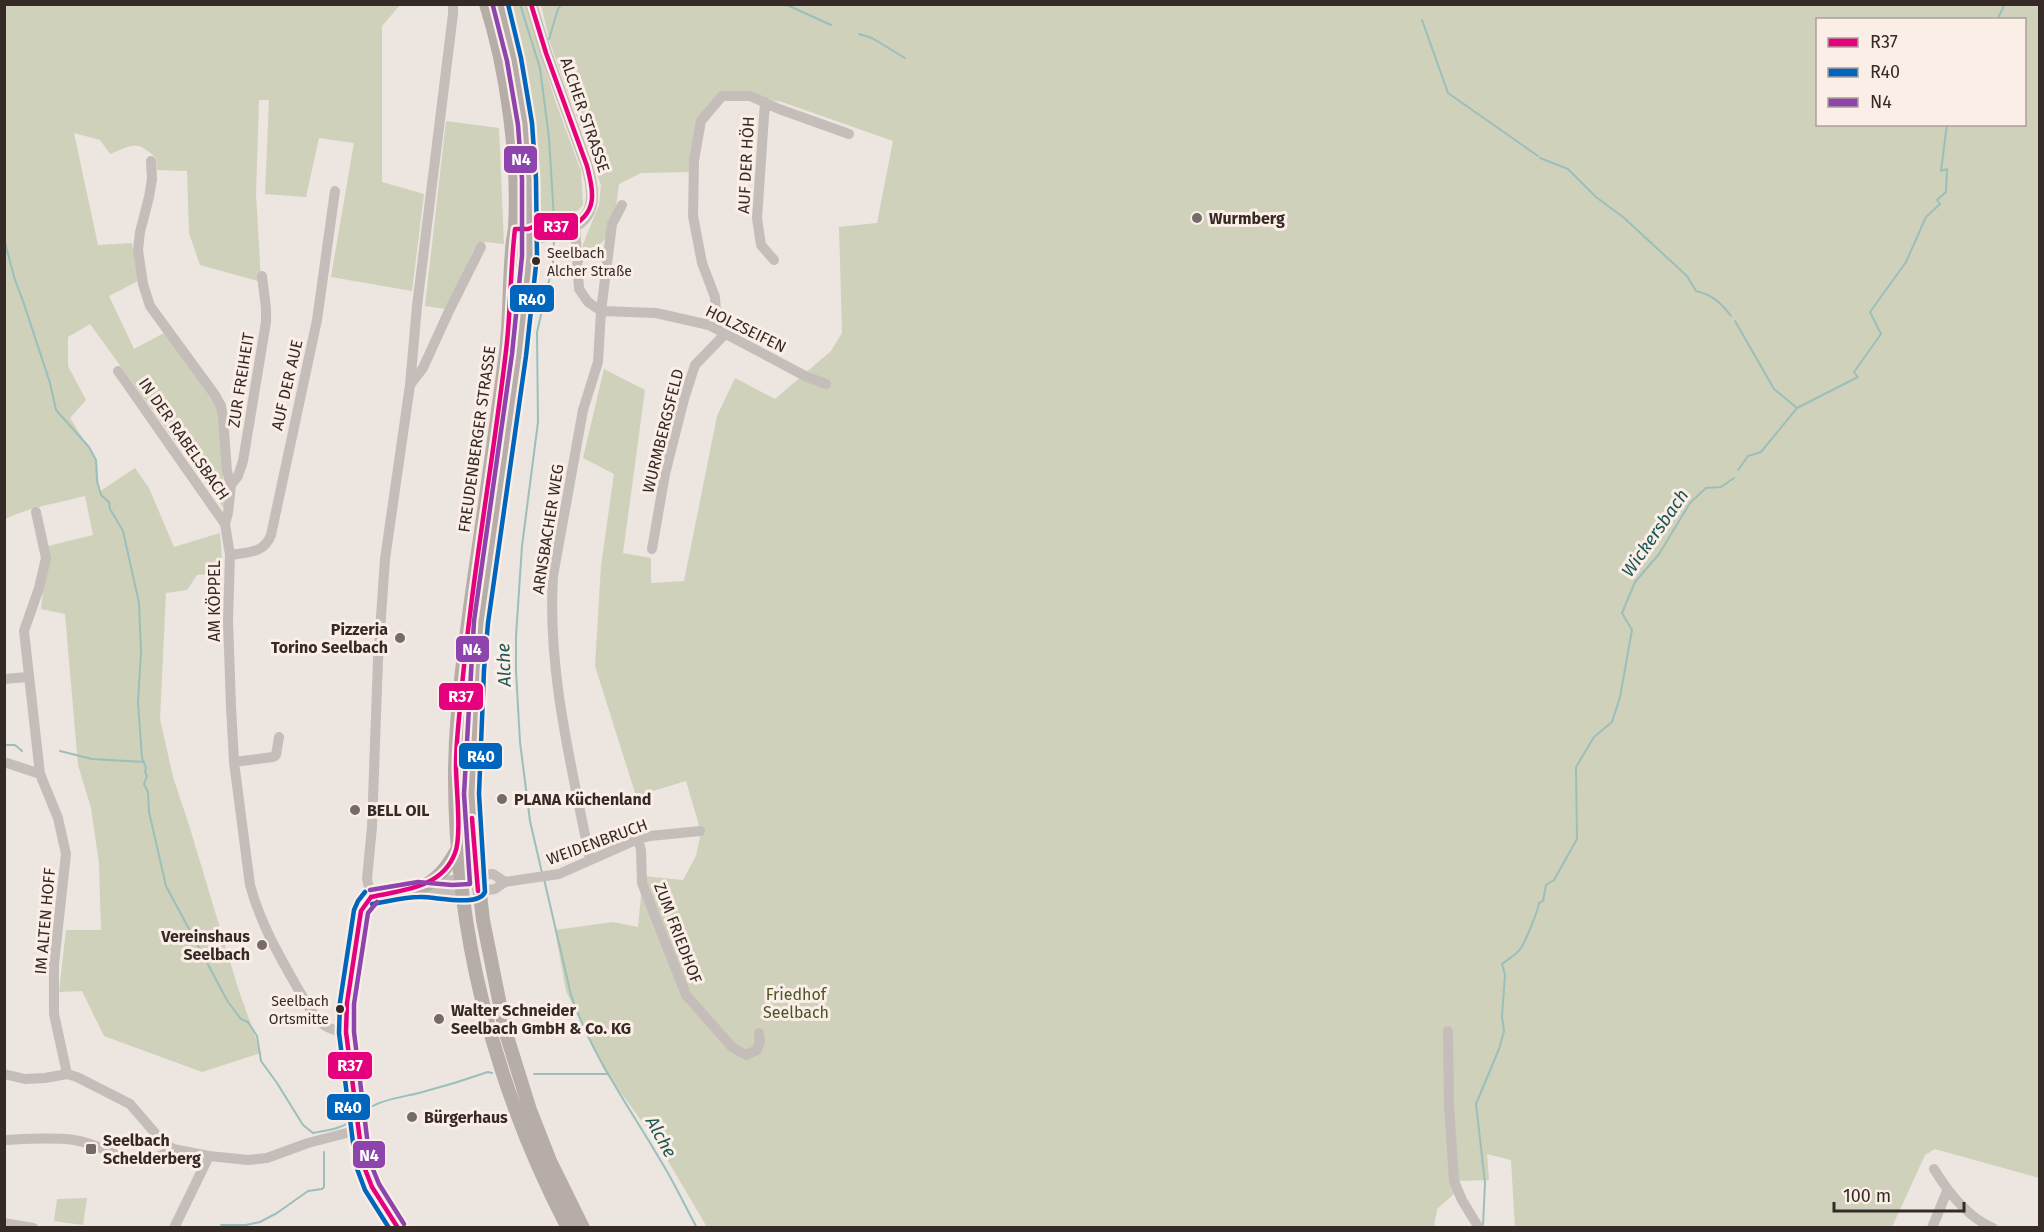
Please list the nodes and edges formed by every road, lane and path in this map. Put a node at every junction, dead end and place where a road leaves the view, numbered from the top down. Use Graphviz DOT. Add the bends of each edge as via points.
graph roads {
  1 [pos="453,4"];
  2 [pos="486,4"];
  3 [pos="500,4"];
  4 [pos="531,4"];
  5 [pos="765,102"];
  6 [pos="849,134"];
  7 [pos="151,162"];
  8 [pos="335,191"];
  9 [pos="622,205"];
  10 [pos="568,228"];
  11 [pos="522,229"];
  12 [pos="481,247"];
  13 [pos="774,261"];
  14 [pos="262,276"];
  15 [pos="601,311"];
  16 [pos="709,325"];
  17 [pos="726,333"];
  18 [pos="118,371"];
  19 [pos="826,384"];
  20 [pos="410,385"];
  21 [pos="231,485"];
  22 [pos="36,512"];
  23 [pos="225,524"];
  24 [pos="652,549"];
  25 [pos="230,555"];
  26 [pos="28,677"];
  27 [pos="4,679"];
  28 [pos="279,736"];
  29 [pos="4,762"];
  30 [pos="234,762"];
  31 [pos="40,774"];
  32 [pos="700,831"];
  33 [pos="638,839"];
  34 [pos="457,850"];
  35 [pos="590,860"];
  36 [pos="477,875"];
  37 [pos="505,882"];
  38 [pos="424,886"];
  39 [pos="460,886"];
  40 [pos="478,891"];
  41 [pos="372,897"];
  42 [pos="1448,1031"];
  43 [pos="346,1032"];
  44 [pos="759,1033"];
  45 [pos="4,1074"];
  46 [pos="67,1074"];
  47 [pos="358,1130"];
  48 [pos="4,1140"];
  49 [pos="173,1149"];
  50 [pos="209,1156"];
  51 [pos="1934,1169"];
  52 [pos="1947,1191"];
  53 [pos="4,1223"];
  54 [pos="33,1227"];
  55 [pos="174,1227"];
  56 [pos="398,1227"];
  57 [pos="568,1227"];
  58 [pos="583,1227"];
  59 [pos="1479,1227"];
  60 [pos="1932,1227"];
  61 [pos="1993,1227"];
  1 -- 20 [label="street"];
  2 -- 11 [label="main road, FREUDENBERGER STRASSE" via="508,106"];
  3 -- 11 [label="main road, FREUDENBERGER STRASSE" via="525,124 529,179"];
  4 -- 10 [label="street, ALCHER STRASSE" via="591,181 593,202 586,216"];
  5 -- 6 [label="street, AUF DER HÖH"];
  5 -- 13 [label="street, AUF DER HÖH" via="757,218 761,245"];
  5 -- 16 [label="street, AUF DER HÖH" via="750,96 722,96 701,121 694,160 693,216 702,263 715,297 716,313"];
  7 -- 21 [label="street, AM KÖPPEL" via="152,179 138,250 143,284 150,306 221,406"];
  8 -- 25 [label="street, AUF DER AUE" via="317,320 271,535 262,549"];
  9 -- 15 [label="street, ARNSBACHER WEG" via="612,224"];
  10 -- 11 [label="street" via="546,231 541,237"];
  10 -- 15 [label="street" via="579,289"];
  11 -- 34 [label="main road, FREUDENBERGER STRASSE" via="512,251 510,319 469,620 455,768"];
  11 -- 36 [label="main road, FREUDENBERGER STRASSE" via="530,256 528,279 477,670 471,794"];
  12 -- 20 [label="street" via="423,368"];
  14 -- 21 [label="street, ZUR FREIHEIT" via="266,308 262,352 243,460"];
  15 -- 16 [label="street, HOLZSEIFEN" via="656,313"];
  15 -- 35 [label="street, ARNSBACHER WEG" via="598,362 583,410 552,597 554,662"];
  16 -- 17 [label="street, HOLZSEIFEN"];
  17 -- 19 [label="street, HOLZSEIFEN"];
  17 -- 24 [label="street, WURMBERGSFELD" via="695,365 665,474"];
  18 -- 23 [label="street, IN DER RABELSBACH"];
  20 -- 41 [label="street" via="380,614 367,879"];
  21 -- 23 [label="street, AM KÖPPEL"];
  22 -- 26 [label="street, IM ALTEN HOFF" via="46,558 24,631"];
  23 -- 25 [label="street, AM KÖPPEL"];
  25 -- 30 [label="street, AM KÖPPEL" via="228,621"];
  26 -- 27 [label="street"];
  26 -- 31 [label="street, IM ALTEN HOFF"];
  28 -- 30 [label="street" via="273,757"];
  29 -- 31 [label="street"];
  30 -- 43 [label="street, AM KÖPPEL" via="250,885 261,918 316,1017 333,1030"];
  31 -- 46 [label="street, IM ALTEN HOFF" via="58,818 66,854 54,964 54,1014"];
  32 -- 33 [label="street, WEIDENBRUCH"];
  33 -- 35 [label="street, WEIDENBRUCH"];
  33 -- 44 [label="street, ZUM FRIEDHOF" via="642,883 686,995 741,1053 757,1050"];
  34 -- 38 [label="main road" via="448,867"];
  34 -- 39 [label="main road, FREUDENBERGER STRASSE"];
  35 -- 37 [label="street, WEIDENBRUCH" via="543,877"];
  36 -- 37 [label="street, WEIDENBRUCH" via="493,874"];
  36 -- 39 [label="main road"];
  36 -- 40 [label="main road, FREUDENBERGER STRASSE"];
  37 -- 40 [label="street, WEIDENBRUCH" via="495,889"];
  38 -- 39 [label="street" via="452,893"];
  38 -- 41 [label="street"];
  39 -- 40 [label="main road"];
  39 -- 57 [label="main road, FREUDENBERGER STRASSE" via="493,1045 538,1166"];
  40 -- 58 [label="main road, FREUDENBERGER STRASSE" via="514,1061 550,1161"];
  41 -- 43 [label="street" via="362,911"];
  42 -- 59 [label="street" via="1454,1181"];
  43 -- 47 [label="street"];
  45 -- 46 [label="street" via="25,1079"];
  46 -- 49 [label="street" via="130,1104"];
  47 -- 50 [label="street" via="267,1158"];
  47 -- 56 [label="street" via="369,1180"];
  48 -- 49 [label="street" via="76,1140 130,1161 156,1158"];
  49 -- 50 [label="street"];
  50 -- 55 [label="street"];
  51 -- 52 [label="street"];
  52 -- 60 [label="street"];
  52 -- 61 [label="street" via="1980,1222"];
  53 -- 54 [label="street"];
}
